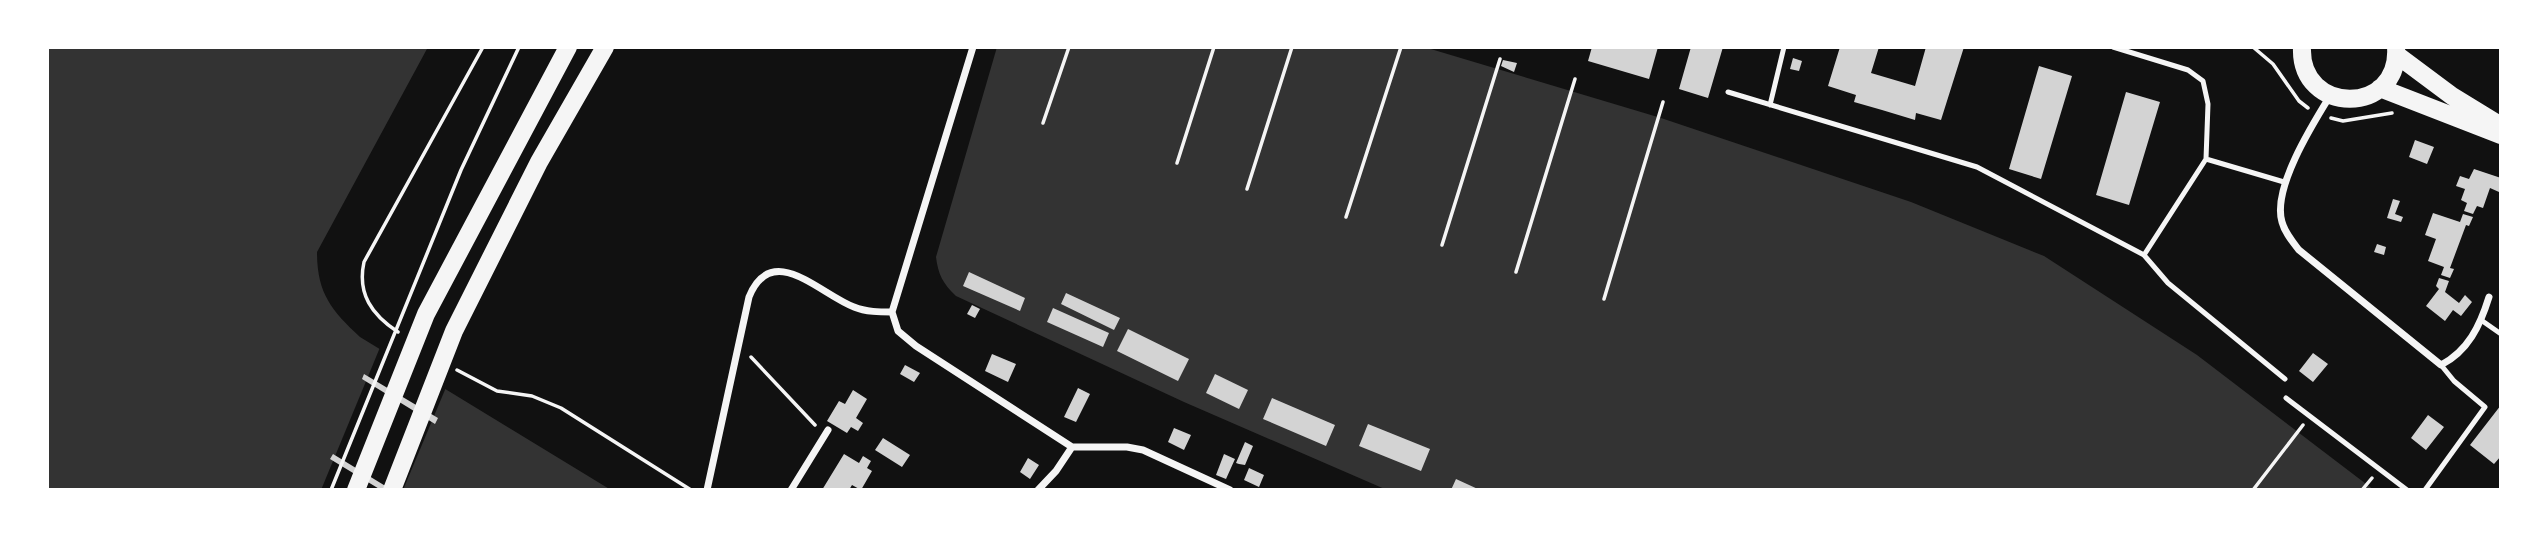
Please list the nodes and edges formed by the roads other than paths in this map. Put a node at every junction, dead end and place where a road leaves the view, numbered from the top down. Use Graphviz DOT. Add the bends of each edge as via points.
graph roads {
  1 [pos="568,47"];
  2 [pos="606,47"];
  3 [pos="973,47"];
  4 [pos="1784,47"];
  5 [pos="2113,47"];
  6 [pos="2302,47"];
  7 [pos="2396,51"];
  8 [pos="2380,89"];
  9 [pos="1728,92"];
  10 [pos="2330,96"];
  11 [pos="1770,104"];
  12 [pos="2501,125"];
  13 [pos="2501,135"];
  14 [pos="2206,159"];
  15 [pos="2284,182"];
  16 [pos="2144,255"];
  17 [pos="2489,298"];
  18 [pos="892,312"];
  19 [pos="2481,320"];
  20 [pos="2501,334"];
  21 [pos="2441,365"];
  22 [pos="2285,379"];
  23 [pos="2286,398"];
  24 [pos="826,433"];
  25 [pos="1072,447"];
  26 [pos="356,490"];
  27 [pos="392,490"];
  28 [pos="707,490"];
  29 [pos="791,490"];
  30 [pos="1038,490"];
  31 [pos="1230,490"];
  32 [pos="2407,490"];
  33 [pos="2424,490"];
  1 -- 26 [label="main road" via="425,314"];
  2 -- 27 [label="main road" via="539,162 454,331"];
  3 -- 18 [label="street"];
  4 -- 11 [label="lane"];
  5 -- 14 [label="lane" via="2188,71 2203,81 2208,104"];
  6 -- 10 [label="main road" via="2308,76"];
  7 -- 8 [label="main road" via="2391,75"];
  7 -- 12 [label="main road" via="2452,96"];
  8 -- 10 [label="main road" via="2357,99"];
  8 -- 13 [label="main road"];
  9 -- 11 [label="lane"];
  10 -- 15 [label="street"];
  11 -- 16 [label="lane" via="1977,167"];
  14 -- 15 [label="lane"];
  14 -- 16 [label="lane"];
  15 -- 21 [label="street" via="2281,220 2299,250"];
  16 -- 22 [label="lane" via="2168,283"];
  17 -- 19 [label="street"];
  18 -- 25 [label="street" via="898,331 916,346"];
  18 -- 28 [label="street" via="854,307 796,274 781,271 758,281 752,288"];
  19 -- 20 [label="lane"];
  19 -- 21 [label="street" via="2466,347"];
  21 -- 33 [label="lane" via="2484,407"];
  23 -- 32 [label="lane"];
  24 -- 29 [label="street"];
  25 -- 30 [label="street"];
  25 -- 31 [label="street" via="1143,450"];
}
